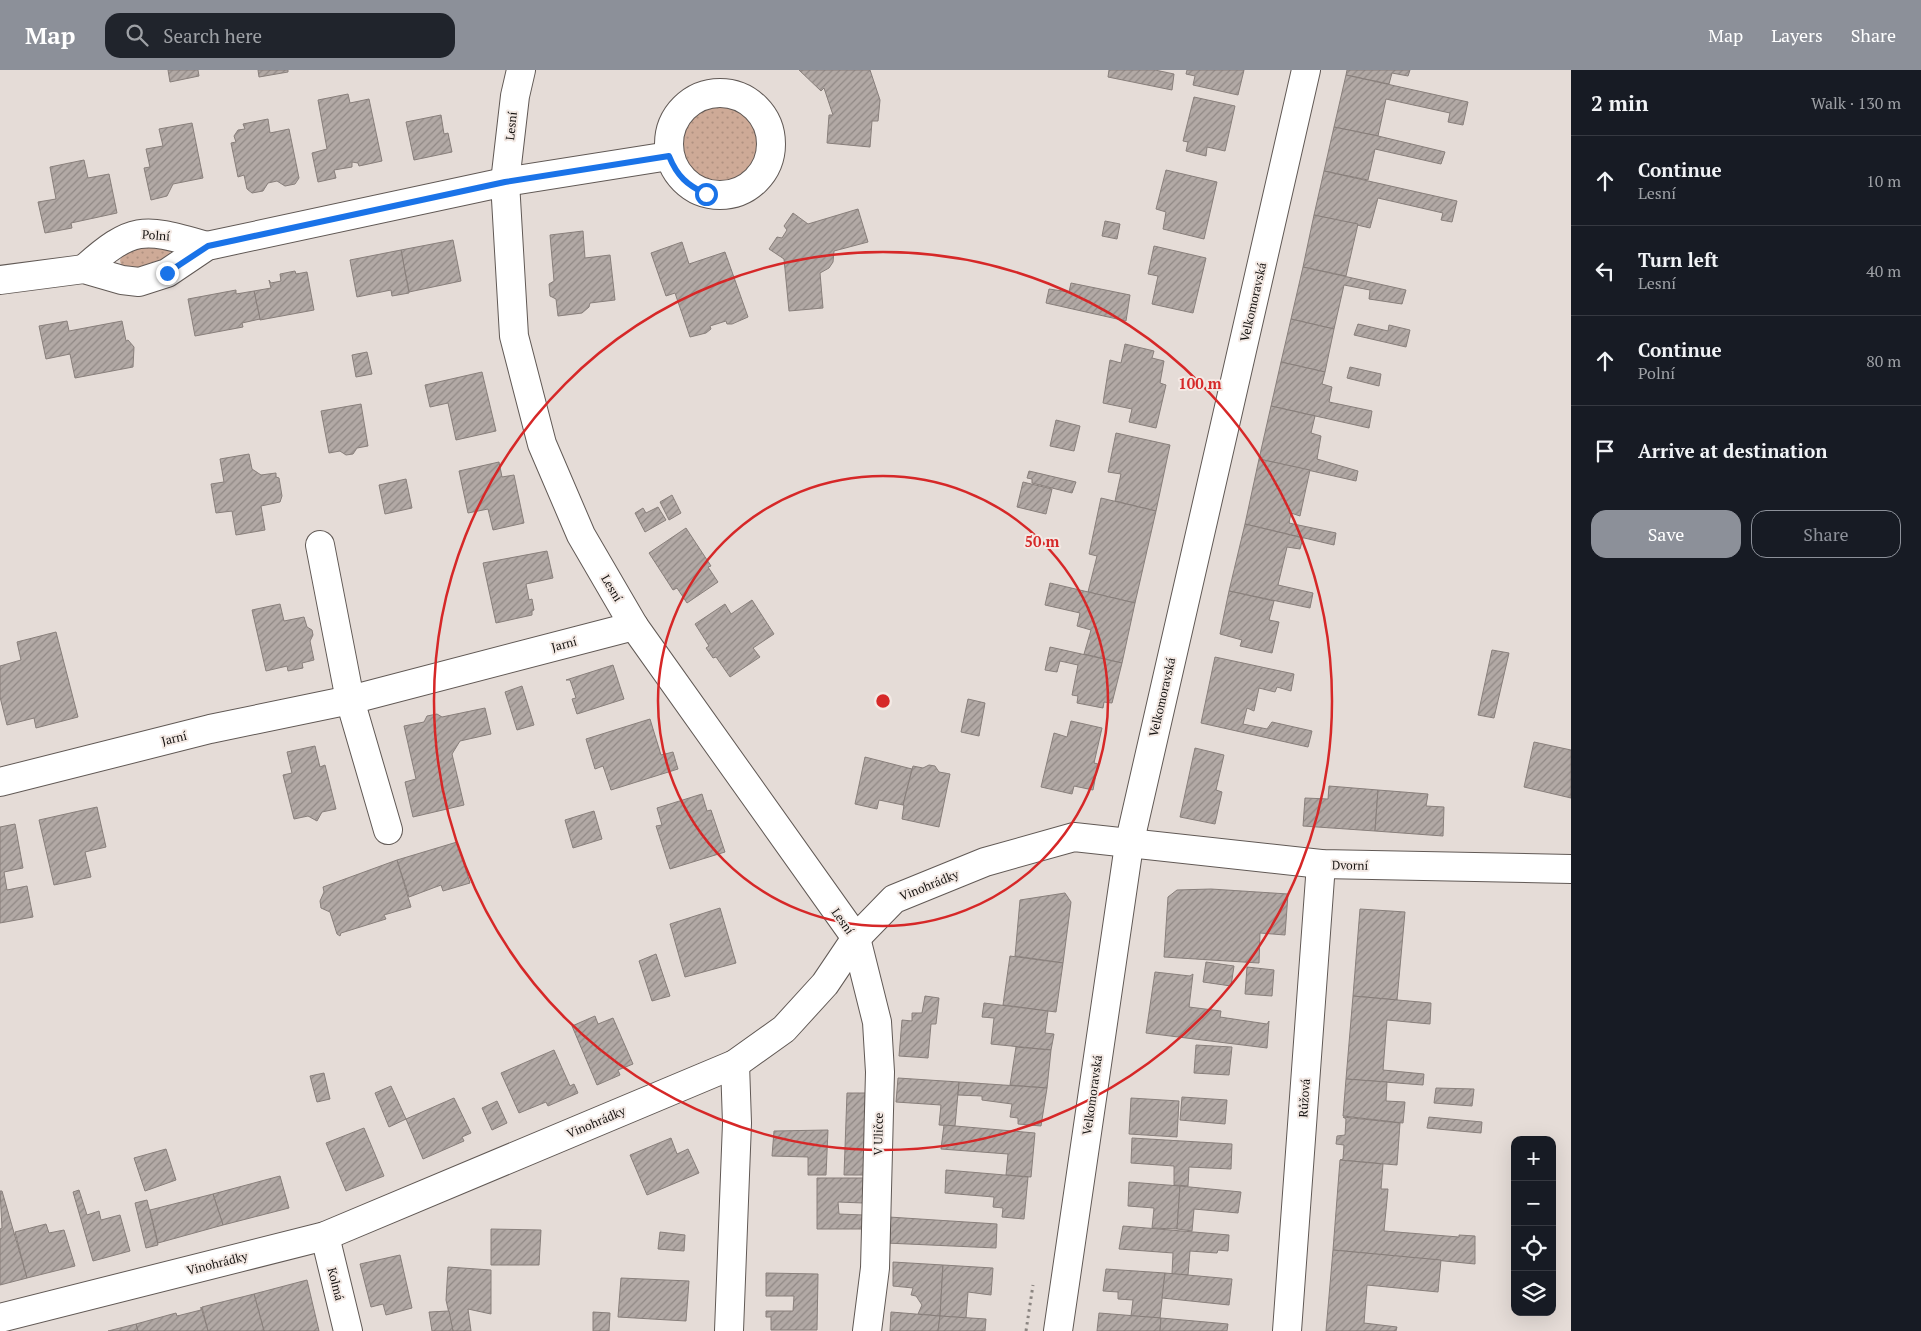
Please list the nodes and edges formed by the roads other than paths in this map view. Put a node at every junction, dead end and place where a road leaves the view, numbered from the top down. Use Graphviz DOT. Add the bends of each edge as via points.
graph roads {
  1 [pos="521,70"];
  2 [pos="1306,70"];
  3 [pos="669,156"];
  4 [pos="505,182"];
  5 [pos="208,246"];
  6 [pos="84,269"];
  7 [pos="0,280"];
  8 [pos="320,545"];
  9 [pos="634,626"];
  10 [pos="350,700"];
  11 [pos="0,782"];
  12 [pos="388,830"];
  13 [pos="1129,845"];
  14 [pos="1321,864"];
  15 [pos="1571,869"];
  16 [pos="856,938"];
  17 [pos="735,1064"];
  18 [pos="325,1236"];
  19 [pos="0,1318"];
  20 [pos="348,1331"];
  21 [pos="728,1331"];
  22 [pos="867,1331"];
  23 [pos="1058,1331"];
  24 [pos="1287,1331"];
  1 -- 4 [label="street, Lesní"];
  2 -- 13 [label="street, Velkomoravská"];
  3 -- 4 [label="street"];
  4 -- 5 [label="street, Polní"];
  4 -- 9 [label="street, Lesní" via="514,336 542,444 581,535"];
  5 -- 6 [label="street, Polní" via="167,273 140,282"];
  5 -- 6 [label="street, Polní" via="162,233 133,234 117,242"];
  6 -- 7 [label="street, Polní"];
  8 -- 10 [label="street"];
  9 -- 10 [label="street, Jarní"];
  9 -- 16 [label="street, Lesní"];
  10 -- 11 [label="street, Jarní" via="210,729"];
  10 -- 12 [label="street"];
  13 -- 14 [label="street, Dvorní"];
  13 -- 16 [label="street, Vinohrádky" via="1074,837 985,862 894,899"];
  13 -- 23 [label="street, Velkomoravská"];
  14 -- 15 [label="street, Dvorní"];
  14 -- 24 [label="street, Růžová"];
  16 -- 17 [label="street, Vinohrádky" via="825,984 784,1029"];
  16 -- 22 [label="street, V Uličce" via="877,1022 880,1072 875,1268"];
  17 -- 18 [label="street, Vinohrádky"];
  17 -- 21 [label="street" via="737,1123"];
  18 -- 19 [label="street, Vinohrádky"];
  18 -- 20 [label="street, Kolmá"];
}
